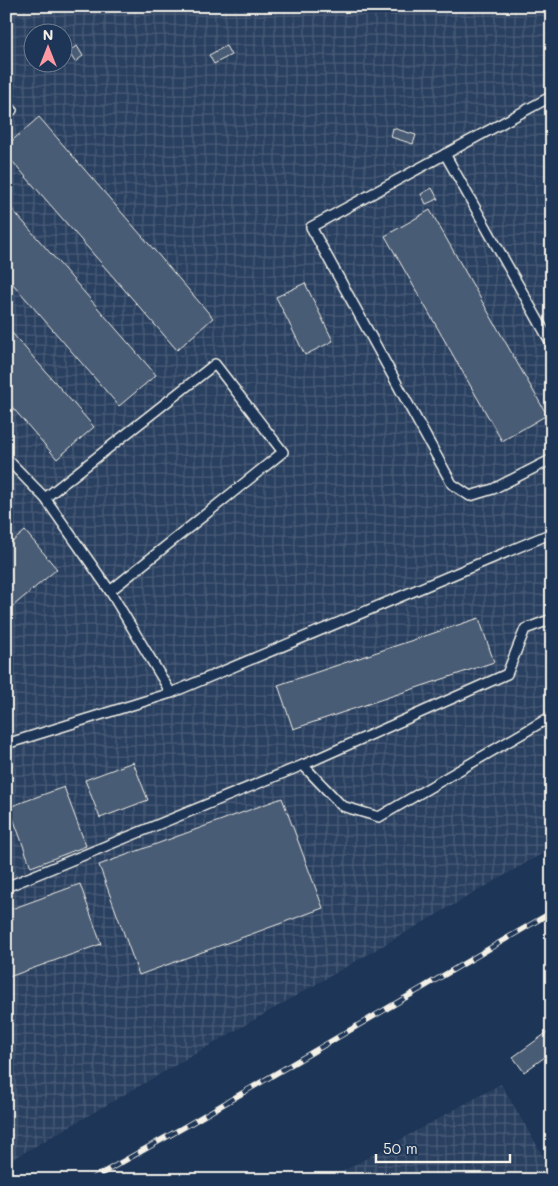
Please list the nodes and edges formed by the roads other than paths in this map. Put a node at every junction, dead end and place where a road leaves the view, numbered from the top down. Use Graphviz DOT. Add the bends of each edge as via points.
graph roads {
  1 [pos="552,96"];
  2 [pos="445,154"];
  3 [pos="552,345"];
  4 [pos="6,458"];
  5 [pos="552,459"];
  6 [pos="45,498"];
  7 [pos="552,533"];
  8 [pos="110,591"];
  9 [pos="552,618"];
  10 [pos="171,693"];
  11 [pos="552,716"];
  12 [pos="6,744"];
  13 [pos="304,765"];
  14 [pos="6,887"];
  1 -- 2 [label="lane"];
  2 -- 3 [label="lane"];
  2 -- 5 [label="lane" via="311,227 452,484 470,496 493,489"];
  4 -- 6 [label="lane"];
  6 -- 8 [label="lane"];
  6 -- 8 [label="lane" via="215,364 283,452"];
  7 -- 10 [label="lane"];
  8 -- 10 [label="lane"];
  9 -- 13 [label="lane" via="525,629 508,674"];
  10 -- 12 [label="lane"];
  11 -- 13 [label="lane" via="379,817 342,806"];
  13 -- 14 [label="lane"];
}
